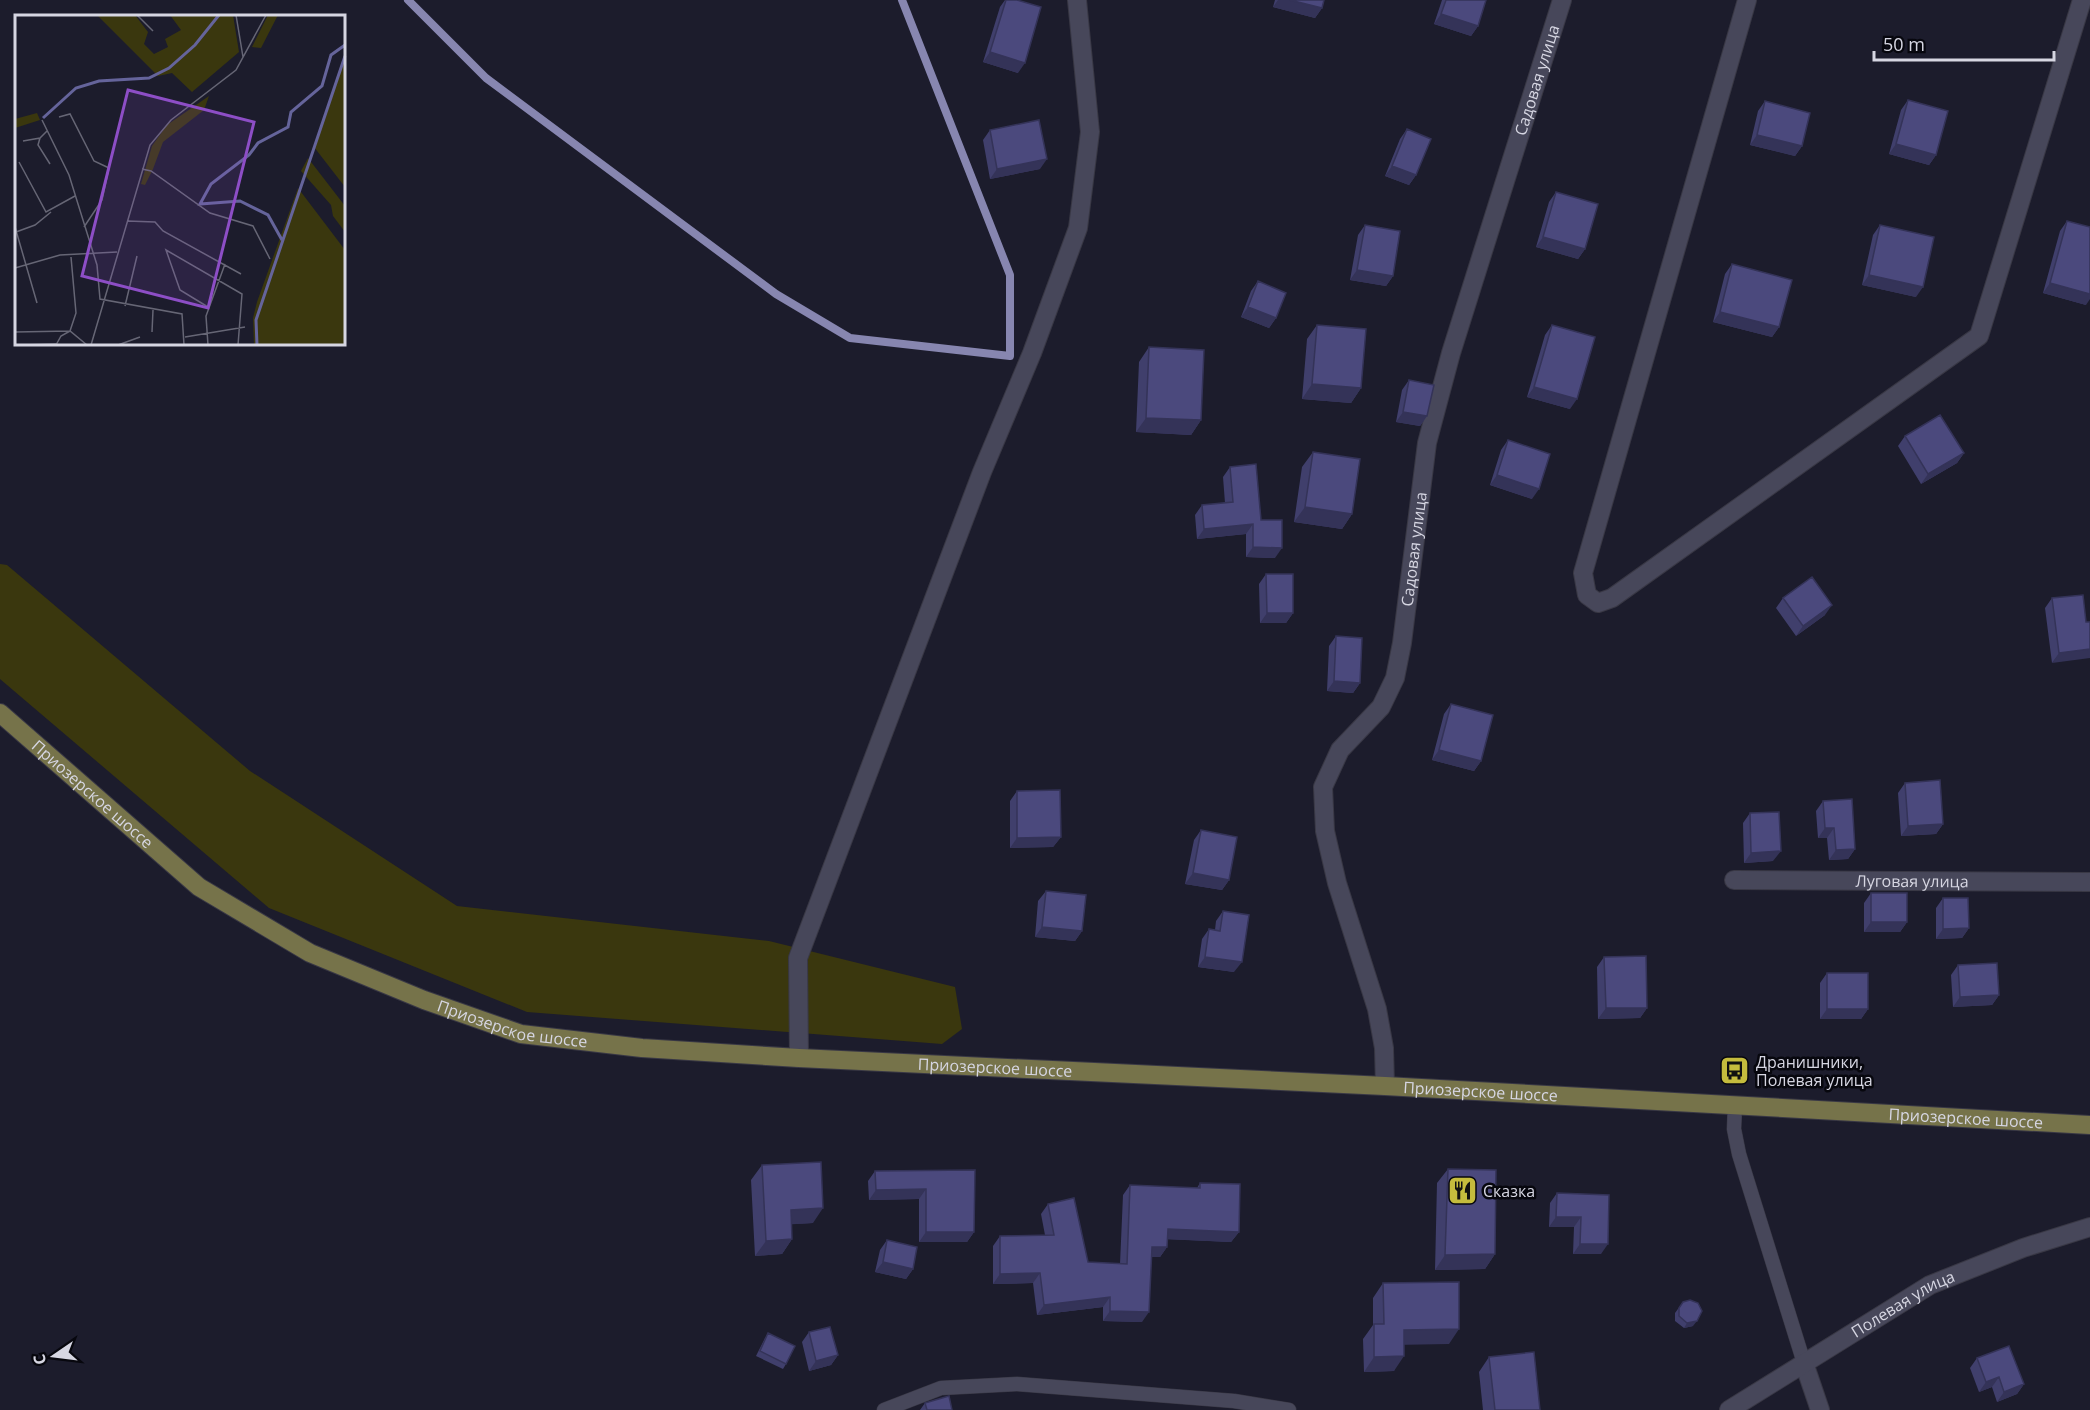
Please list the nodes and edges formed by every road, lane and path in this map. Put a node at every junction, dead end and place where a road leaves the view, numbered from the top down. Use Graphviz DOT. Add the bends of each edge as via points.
graph roads {
  1 [pos="1077,0"];
  2 [pos="1562,0"];
  3 [pos="1747,0"];
  4 [pos="2082,0"];
  5 [pos="0,713"];
  6 [pos="1734,880"];
  7 [pos="2090,882"];
  8 [pos="799,1058"];
  9 [pos="1385,1086"];
  10 [pos="1735,1105"];
  11 [pos="2090,1125"];
  12 [pos="2090,1227"];
  13 [pos="1804,1363"];
  14 [pos="884,1410"];
  15 [pos="1289,1410"];
  16 [pos="1729,1410"];
  17 [pos="1820,1410"];
  1 -- 8 [label="street" via="1090,132 1078,228 798,958"];
  2 -- 9 [label="street, Садовая улица" via="1451,353 1427,443 1395,678 1381,707 1340,750 1323,787 1325,831 1337,883 1377,1008"];
  3 -- 4 [label="street" via="1583,573 1587,595 1598,603 1612,598 1979,336"];
  5 -- 8 [label="main road, Приозерское шоссе" via="199,887 310,953 424,1000 521,1034 642,1048"];
  6 -- 7 [label="street, Луговая улица"];
  8 -- 9 [label="main road, Приозерское шоссе"];
  9 -- 10 [label="main road, Приозерское шоссе"];
  10 -- 11 [label="main road, Приозерское шоссе"];
  10 -- 13 [label="lane" via="1739,1154"];
  12 -- 13 [label="street, Полевая улица" via="2023,1248 1930,1285"];
  13 -- 16 [label="street, Полевая улица"];
  13 -- 17 [label="street"];
  14 -- 15 [label="lane" via="940,1388 1017,1384 1234,1401"];
}
